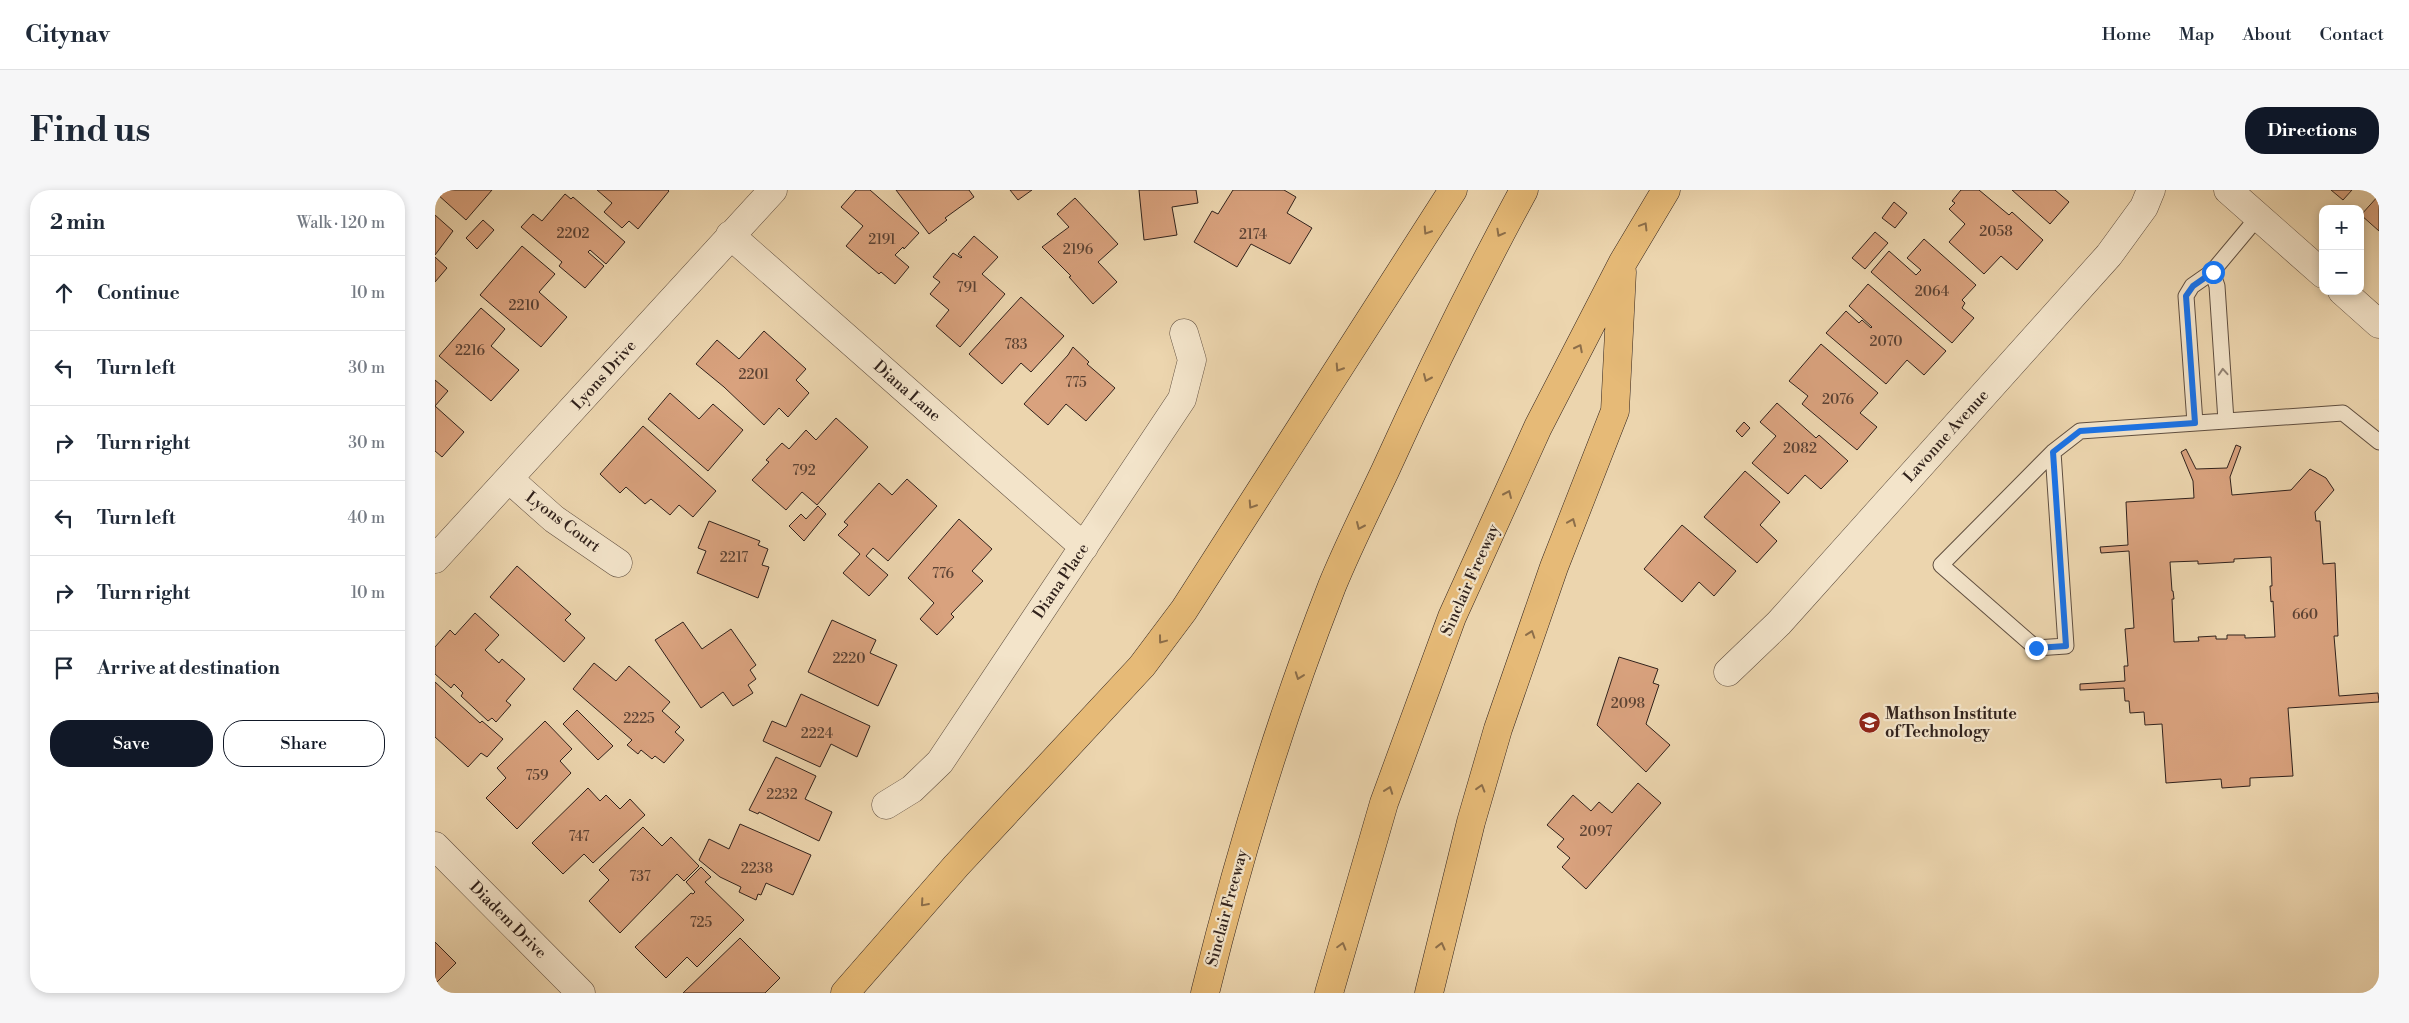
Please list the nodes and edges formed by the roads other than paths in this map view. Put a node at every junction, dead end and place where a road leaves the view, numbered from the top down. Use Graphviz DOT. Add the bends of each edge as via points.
graph roads {
  1 [pos="773,190"];
  2 [pos="1453,190"];
  3 [pos="1524,190"];
  4 [pos="1666,190"];
  5 [pos="2151,190"];
  6 [pos="2228,190"];
  7 [pos="2258,217"];
  8 [pos="730,235"];
  9 [pos="1623,262"];
  10 [pos="2319,270"];
  11 [pos="2213,272"];
  12 [pos="2346,295"];
  13 [pos="2379,324"];
  14 [pos="1184,332"];
  15 [pos="2226,421"];
  16 [pos="2195,423"];
  17 [pos="2379,442"];
  18 [pos="2053,452"];
  19 [pos="509,479"];
  20 [pos="1084,547"];
  21 [pos="435,559"];
  22 [pos="618,563"];
  23 [pos="1728,672"];
  24 [pos="886,805"];
  25 [pos="435,846"];
  26 [pos="581,993"];
  27 [pos="845,993"];
  28 [pos="1205,993"];
  29 [pos="1329,993"];
  30 [pos="1429,993"];
  1 -- 8 [label="street, Lyons Drive"];
  2 -- 27 [label="highway, one-way" via="1184,610 1153,652 956,866"];
  3 -- 28 [label="highway, Sinclair Freeway, one-way" via="1432,367 1333,584 1278,735 1229,897"];
  9 -- 4 [label="highway, Sinclair Freeway, one-way"];
  5 -- 23 [label="street, Lavonne Avenue" via="2144,208 2109,254 1779,623"];
  6 -- 7 [label="street"];
  7 -- 10 [label="street"];
  7 -- 11 [label="lane"];
  8 -- 19 [label="street, Lyons Drive"];
  8 -- 20 [label="street, Diana Lane"];
  29 -- 9 [label="highway, Sinclair Freeway, one-way" via="1384,804 1452,617 1538,427"];
  30 -- 9 [label="highway, one-way" via="1471,822 1498,730 1554,567 1615,411"];
  15 -- 11 [label="lane, one-way" via="2217,286"];
  11 -- 16 [label="lane" via="2193,286 2186,296"];
  12 -- 13 [label="street"];
  14 -- 20 [label="street, Diana Place" via="1192,360 1182,399"];
  15 -- 16 [label="lane"];
  15 -- 17 [label="lane" via="2343,413"];
  16 -- 18 [label="lane" via="2080,431"];
  18 -- 18 [label="lane" via="2066,646 2036,648 1941,565"];
  19 -- 21 [label="street, Lyons Drive"];
  19 -- 22 [label="street, Lyons Court" via="555,519"];
  20 -- 24 [label="street, Diana Place" via="940,762 912,789"];
  25 -- 26 [label="street, Diadem Drive"];
}
